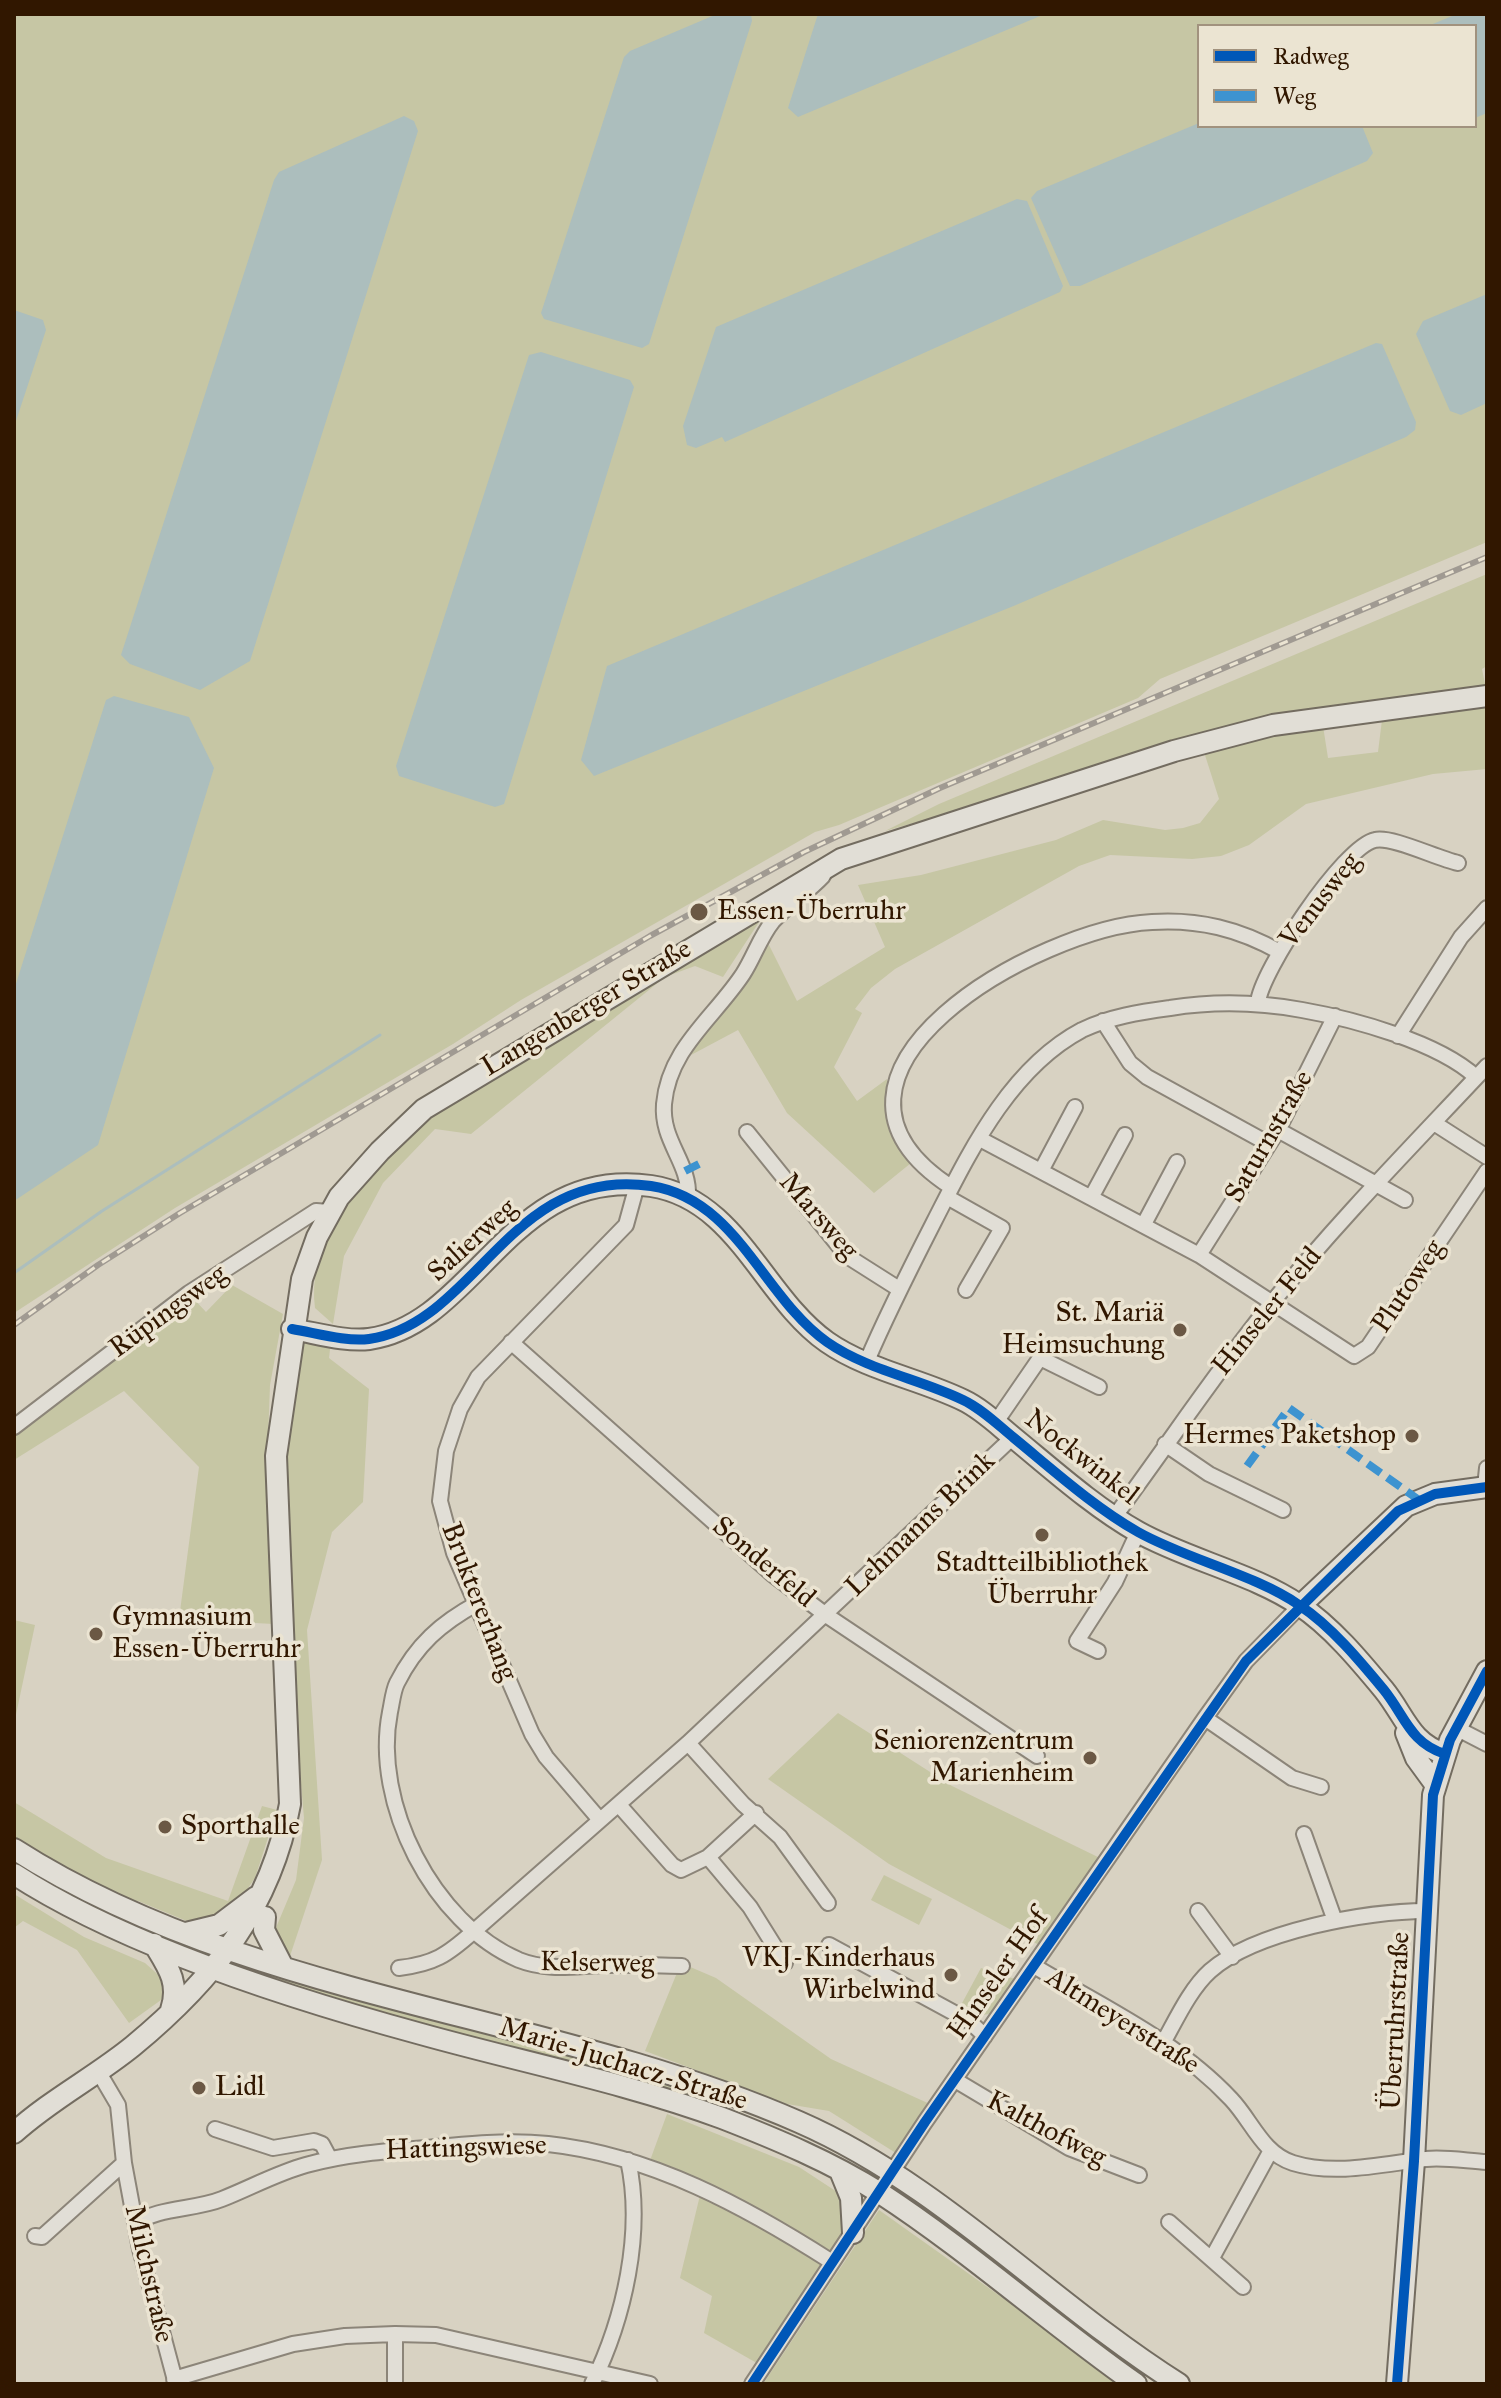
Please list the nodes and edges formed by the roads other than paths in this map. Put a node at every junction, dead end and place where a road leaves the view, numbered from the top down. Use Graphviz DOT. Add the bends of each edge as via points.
graph roads {
  1 [pos="1487,696"];
  2 [pos="841,859"];
  3 [pos="1458,863"];
  4 [pos="1487,908"];
  5 [pos="1280,952"];
  6 [pos="1258,1003"];
  7 [pos="1335,1016"];
  8 [pos="1103,1021"];
  9 [pos="1398,1036"];
  10 [pos="1487,1066"];
  11 [pos="1476,1077"];
  12 [pos="1075,1107"];
  13 [pos="1434,1123"];
  14 [pos="1278,1130"];
  15 [pos="747,1132"];
  16 [pos="1125,1135"];
  17 [pos="980,1139"];
  18 [pos="1269,1144"];
  19 [pos="1487,1157"];
  20 [pos="1177,1162"];
  21 [pos="1042,1169"];
  22 [pos="1487,1171"];
  23 [pos="1377,1184"];
  24 [pos="637,1185"];
  25 [pos="949,1192"];
  26 [pos="1092,1196"];
  27 [pos="688,1197"];
  28 [pos="1405,1200"];
  29 [pos="330,1212"];
  30 [pos="1144,1224"];
  31 [pos="1199,1255"];
  32 [pos="899,1289"];
  33 [pos="966,1290"];
  34 [pos="1272,1303"];
  35 [pos="292,1329"];
  36 [pos="511,1342"];
  37 [pos="867,1361"];
  38 [pos="1099,1387"];
  39 [pos="996,1422"];
  40 [pos="14,1427"];
  41 [pos="1013,1437"];
  42 [pos="1165,1444"];
  43 [pos="1486,1481"];
  44 [pos="1283,1510"];
  45 [pos="1115,1516"];
  46 [pos="1138,1532"];
  47 [pos="478,1603"];
  48 [pos="1301,1605"];
  49 [pos="826,1615"];
  50 [pos="1098,1651"];
  51 [pos="1487,1671"];
  52 [pos="1205,1718"];
  53 [pos="1406,1725"];
  54 [pos="1456,1728"];
  55 [pos="688,1743"];
  56 [pos="1487,1744"];
  57 [pos="1445,1754"];
  58 [pos="1037,1756"];
  59 [pos="1435,1784"];
  60 [pos="1321,1787"];
  61 [pos="619,1805"];
  62 [pos="756,1813"];
  63 [pos="600,1820"];
  64 [pos="1304,1834"];
  65 [pos="284,1836"];
  66 [pos="14,1849"];
  67 [pos="708,1857"];
  68 [pos="14,1874"];
  69 [pos="265,1889"];
  70 [pos="828,1903"];
  71 [pos="1198,1911"];
  72 [pos="1426,1911"];
  73 [pos="265,1917"];
  74 [pos="1335,1921"];
  75 [pos="473,1932"];
  76 [pos="186,1933"];
  77 [pos="154,1944"];
  78 [pos="829,1945"];
  79 [pos="237,1951"];
  80 [pos="1232,1957"];
  81 [pos="785,1963"];
  82 [pos="282,1965"];
  83 [pos="682,1966"];
  84 [pos="1034,1966"];
  85 [pos="399,1968"];
  86 [pos="222,1969"];
  87 [pos="171,2010"];
  88 [pos="985,2036"];
  89 [pos="1163,2043"];
  90 [pos="135,2044"];
  91 [pos="98,2071"];
  92 [pos="955,2080"];
  93 [pos="215,2129"];
  94 [pos="14,2133"];
  95 [pos="1270,2152"];
  96 [pos="330,2159"];
  97 [pos="628,2160"];
  98 [pos="1414,2161"];
  99 [pos="1487,2162"];
  100 [pos="124,2163"];
  101 [pos="840,2171"];
  102 [pos="893,2173"];
  103 [pos="1139,2175"];
  104 [pos="880,2193"];
  105 [pos="1169,2222"];
  106 [pos="135,2224"];
  107 [pos="853,2233"];
  108 [pos="35,2236"];
  109 [pos="1212,2258"];
  110 [pos="832,2262"];
  111 [pos="1243,2287"];
  112 [pos="395,2334"];
  113 [pos="595,2378"];
  114 [pos="175,2382"];
  115 [pos="395,2384"];
  116 [pos="650,2384"];
  117 [pos="752,2384"];
  118 [pos="1136,2384"];
  119 [pos="1179,2384"];
  120 [pos="1397,2384"];
  1 -- 2 [label="main road, Langenberger Straße" via="1273,725 1174,751"];
  2 -- 27 [label="street" via="775,919 732,990 683,1047 667,1087 666,1133 685,1171"];
  2 -- 29 [label="main road, Langenberger Straße" via="440,1097 370,1160"];
  3 -- 5 [label="street, Venusweg" via="1384,839 1370,840 1318,895"];
  4 -- 9 [label="street" via="1461,937"];
  5 -- 6 [label="street, Venusweg" via="1259,990"];
  5 -- 25 [label="street" via="1221,926 1149,922 1042,953 944,1011 916,1042 900,1069 893,1097 898,1129 909,1152"];
  6 -- 7 [label="street"];
  6 -- 8 [label="street" via="1199,1004"];
  7 -- 9 [label="street"];
  7 -- 14 [label="street, Saturnstraße"];
  8 -- 17 [label="street" via="1061,1043 1020,1080"];
  8 -- 18 [label="street" via="1130,1063 1147,1077"];
  9 -- 11 [label="street"];
  10 -- 11 [label="street, Hinseler Feld"];
  11 -- 13 [label="street, Hinseler Feld"];
  12 -- 21 [label="street"];
  13 -- 19 [label="street"];
  13 -- 23 [label="street, Hinseler Feld"];
  14 -- 18 [label="street, Saturnstraße"];
  14 -- 23 [label="street"];
  15 -- 32 [label="street, Marsweg" via="847,1256"];
  16 -- 26 [label="street"];
  17 -- 21 [label="street"];
  17 -- 25 [label="street"];
  18 -- 31 [label="street, Saturnstraße"];
  20 -- 30 [label="street"];
  21 -- 26 [label="street"];
  22 -- 34 [label="street, Plutoweg" via="1359,1355 1344,1351"];
  23 -- 28 [label="street"];
  23 -- 34 [label="street, Hinseler Feld"];
  24 -- 27 [label="main road, Salierweg"];
  24 -- 35 [label="main road, Salierweg" via="590,1190 523,1223 427,1315 399,1331 367,1340"];
  24 -- 36 [label="street, Bruktererhang" via="626,1225"];
  25 -- 32 [label="street"];
  25 -- 33 [label="street" via="1002,1228"];
  26 -- 30 [label="street"];
  27 -- 37 [label="main road, Nockwinkel" via="748,1251 800,1321 836,1348"];
  29 -- 35 [label="main road, Langenberger Straße" via="302,1279"];
  29 -- 40 [label="street, Rüpingsweg" via="316,1211 189,1293"];
  30 -- 31 [label="street"];
  31 -- 34 [label="street"];
  32 -- 37 [label="street"];
  34 -- 42 [label="street, Hinseler Feld"];
  35 -- 65 [label="main road, Langenberger Straße" via="276,1456 290,1804"];
  36 -- 47 [label="street, Bruktererhang" via="478,1377 460,1409 442,1479 440,1501 450,1539"];
  36 -- 49 [label="street, Sonderfeld" via="772,1574"];
  37 -- 39 [label="main road, Nockwinkel" via="967,1402"];
  38 -- 39 [label="street, Nockwinkel" via="1040,1358"];
  39 -- 41 [label="main road, Nockwinkel"];
  41 -- 45 [label="main road, Nockwinkel"];
  41 -- 49 [label="street, Lehmanns Brink"];
  42 -- 44 [label="street" via="1209,1474"];
  42 -- 45 [label="street, Hinseler Feld"];
  43 -- 48 [label="main road" via="1406,1506"];
  45 -- 46 [label="main road, Nockwinkel"];
  46 -- 48 [label="main road, Nockwinkel"];
  46 -- 50 [label="street, Nockwinkel" via="1115,1582 1077,1641"];
  47 -- 63 [label="street, Bruktererhang" via="532,1734"];
  47 -- 75 [label="street, Kelserweg" via="422,1642 396,1685 387,1729 387,1762 411,1850"];
  48 -- 52 [label="street, Hinseler Hof" via="1246,1661"];
  48 -- 53 [label="main road, Nockwinkel" via="1364,1667"];
  49 -- 55 [label="street, Lehmanns Brink"];
  49 -- 58 [label="street, Sonderfeld"];
  51 -- 54 [label="main road, Überruhrstraße"];
  52 -- 60 [label="street" via="1292,1778"];
  52 -- 84 [label="street, Hinseler Hof"];
  53 -- 57 [label="main road, Nockwinkel" via="1422,1744"];
  53 -- 59 [label="main road, Nockwinkel" via="1416,1758"];
  54 -- 56 [label="street"];
  54 -- 57 [label="main road, Überruhrstraße"];
  55 -- 61 [label="street, Lehmanns Brink"];
  55 -- 62 [label="street"];
  57 -- 59 [label="main road, Überruhrstraße"];
  59 -- 72 [label="main road, Überruhrstraße"];
  61 -- 63 [label="street, Lehmanns Brink"];
  61 -- 67 [label="street" via="672,1865 681,1870"];
  62 -- 67 [label="street"];
  62 -- 70 [label="street"];
  63 -- 75 [label="street, Lehmanns Brink"];
  64 -- 74 [label="street"];
  65 -- 69 [label="main road, Langenberger Straße"];
  65 -- 73 [label="main road, Langenberger Straße" via="278,1888"];
  66 -- 76 [label="main road, Marie-Juchacz-Straße" via="90,1891"];
  67 -- 81 [label="street" via="750,1907"];
  68 -- 77 [label="main road, Marie-Juchacz-Straße" via="71,1907"];
  69 -- 76 [label="main road" via="219,1925"];
  69 -- 79 [label="main road, Langenberger Straße"];
  71 -- 80 [label="street"];
  72 -- 74 [label="street"];
  72 -- 98 [label="main road, Überruhrstraße"];
  73 -- 79 [label="main road, Langenberger Straße"];
  73 -- 82 [label="main road" via="264,1930"];
  74 -- 80 [label="street"];
  75 -- 83 [label="street, Kelserweg" via="536,1965"];
  75 -- 85 [label="street, Lehmanns Brink" via="424,1966"];
  76 -- 79 [label="main road, Marie-Juchacz-Straße"];
  77 -- 86 [label="main road, Marie-Juchacz-Straße"];
  77 -- 87 [label="main road" via="174,1980"];
  78 -- 88 [label="street" via="969,2021"];
  79 -- 82 [label="main road, Marie-Juchacz-Straße"];
  79 -- 86 [label="main road, Langenberger Straße"];
  80 -- 89 [label="street" via="1209,1972"];
  82 -- 102 [label="main road, Marie-Juchacz-Straße" via="727,2093 801,2123"];
  84 -- 88 [label="street, Hinseler Hof"];
  84 -- 89 [label="street, Altmeyerstraße"];
  86 -- 87 [label="main road, Langenberger Straße"];
  86 -- 90 [label="main road, Langenberger Straße" via="174,2024"];
  86 -- 101 [label="main road, Marie-Juchacz-Straße" via="420,2034 688,2107 791,2146"];
  87 -- 90 [label="main road, Langenberger Straße"];
  88 -- 92 [label="street, Hinseler Hof"];
  89 -- 95 [label="street, Altmeyerstraße" via="1232,2099"];
  90 -- 91 [label="main road, Langenberger Straße"];
  91 -- 94 [label="main road, Langenberger Straße"];
  91 -- 100 [label="street, Milchstraße" via="118,2105"];
  92 -- 102 [label="street, Hinseler Hof"];
  92 -- 103 [label="street, Kalthofweg" via="1069,2148"];
  93 -- 96 [label="street" via="273,2148 314,2141"];
  95 -- 98 [label="street" via="1292,2163 1324,2168"];
  95 -- 109 [label="street"];
  96 -- 97 [label="street, Hattingswiese" via="515,2142"];
  96 -- 106 [label="street, Hattingswiese" via="204,2206 145,2216"];
  97 -- 110 [label="street, Hattingswiese" via="692,2185"];
  97 -- 113 [label="street" via="631,2251"];
  98 -- 99 [label="street"];
  98 -- 120 [label="main road, Überruhrstraße"];
  100 -- 106 [label="street, Milchstraße"];
  100 -- 108 [label="street, Milchstraße" via="42,2237"];
  101 -- 104 [label="main road, Marie-Juchacz-Straße"];
  101 -- 107 [label="main road" via="851,2198"];
  102 -- 104 [label="street, Hinseler Hof"];
  102 -- 119 [label="main road, Marie-Juchacz-Straße"];
  104 -- 107 [label="street, Hinseler Hof"];
  104 -- 118 [label="main road, Marie-Juchacz-Straße"];
  105 -- 109 [label="street"];
  106 -- 114 [label="street, Milchstraße"];
  107 -- 110 [label="street, Hinseler Hof"];
  109 -- 111 [label="street"];
  110 -- 117 [label="street, Hinseler Hof"];
  112 -- 113 [label="street" via="436,2335"];
  112 -- 114 [label="street" via="293,2344"];
  112 -- 115 [label="street"];
  113 -- 116 [label="street"];
}
